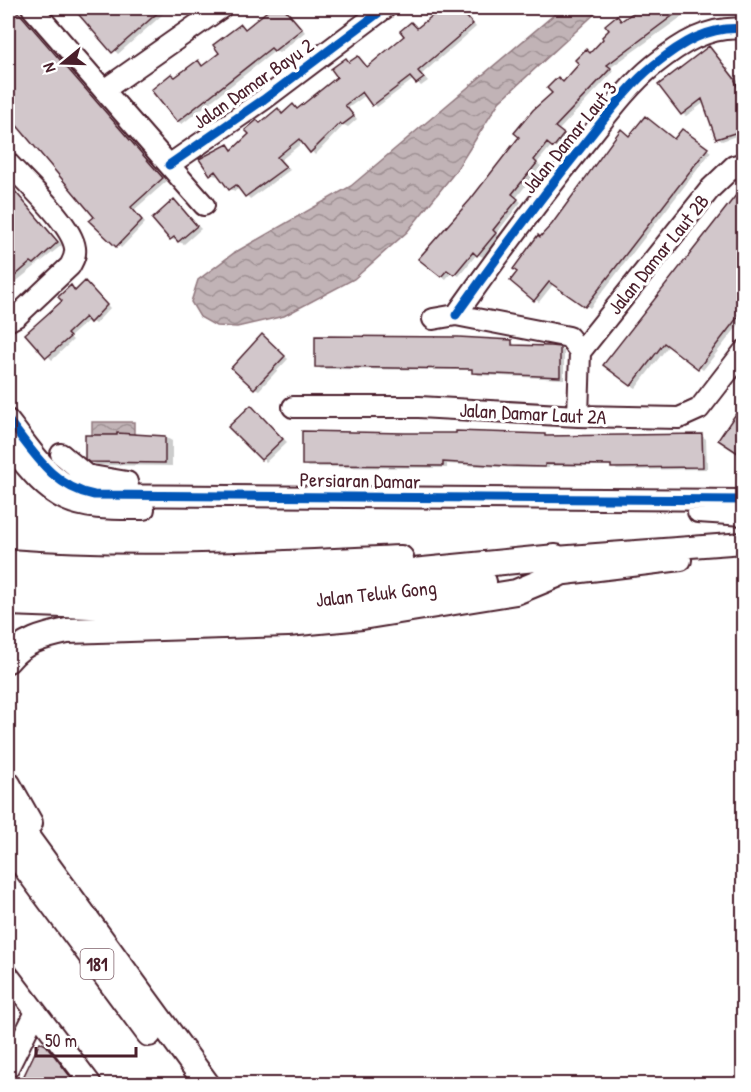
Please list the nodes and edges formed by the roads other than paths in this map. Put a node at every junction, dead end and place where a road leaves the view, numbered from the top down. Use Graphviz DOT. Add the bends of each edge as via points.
graph roads {
  1 [pos="32,8"];
  2 [pos="221,8"];
  3 [pos="385,8"];
  4 [pos="199,13"];
  5 [pos="744,29"];
  6 [pos="104,90"];
  7 [pos="8,163"];
  8 [pos="744,163"];
  9 [pos="169,165"];
  10 [pos="204,206"];
  11 [pos="456,315"];
  12 [pos="433,319"];
  13 [pos="8,321"];
  14 [pos="744,351"];
  15 [pos="579,352"];
  16 [pos="293,406"];
  17 [pos="578,416"];
  18 [pos="8,420"];
  19 [pos="8,444"];
  20 [pos="46,468"];
  21 [pos="130,496"];
  22 [pos="744,500"];
  23 [pos="744,514"];
  24 [pos="744,543"];
  25 [pos="744,552"];
  26 [pos="8,562"];
  27 [pos="557,566"];
  28 [pos="8,584"];
  29 [pos="317,591"];
  30 [pos="8,603"];
  31 [pos="8,660"];
  32 [pos="8,784"];
  33 [pos="8,811"];
  34 [pos="8,844"];
  35 [pos="50,870"];
  36 [pos="8,975"];
  37 [pos="36,1012"];
  38 [pos="182,1051"];
  39 [pos="8,1068"];
  40 [pos="91,1084"];
  41 [pos="187,1084"];
  42 [pos="207,1084"];
  43 [pos="215,1084"];
  1 -- 6 [label="street"];
  2 -- 4 [label="street"];
  3 -- 9 [label="street, Jalan Damar Bayu 2"];
  4 -- 6 [label="street"];
  5 -- 11 [label="street, Jalan Damar Laut 3" via="715,29 700,35 652,66 573,158"];
  6 -- 9 [label="street"];
  7 -- 13 [label="street" via="65,227 72,238 75,256 70,266"];
  8 -- 15 [label="street, Jalan Damar Laut 2B" via="734,166 711,188"];
  9 -- 10 [label="street"];
  11 -- 12 [label="street"];
  11 -- 15 [label="street" via="569,337"];
  14 -- 17 [label="street, Jalan Damar Laut 2A" via="691,414 666,420"];
  15 -- 17 [label="street"];
  16 -- 17 [label="street, Jalan Damar Laut 2A" via="420,407"];
  18 -- 20 [label="street, Persiaran Damar"];
  19 -- 23 [label="street, Persiaran Damar" via="28,470 59,499 78,507 99,509"];
  20 -- 21 [label="street, Persiaran Damar" via="76,491"];
  20 -- 21 [label="street" via="67,449 86,475 127,482"];
  21 -- 22 [label="street, Persiaran Damar"];
  24 -- 27 [label="street, Jalan Teluk Gong"];
  25 -- 27 [label="street, Jalan Teluk Gong"];
  26 -- 27 [label="main road" via="191,567 513,552"];
  27 -- 29 [label="main road, Jalan Teluk Gong"];
  27 -- 31 [label="main road" via="516,592 362,617 288,624 67,631 26,643"];
  28 -- 29 [label="main road, Jalan Teluk Gong"];
  29 -- 30 [label="main road, Jalan Teluk Gong" via="240,607 173,609"];
  32 -- 35 [label="main road" via="28,817"];
  33 -- 35 [label="main road, 181"];
  34 -- 41 [label="main road, 181"];
  35 -- 38 [label="main road, 181"];
  36 -- 37 [label="street"];
  37 -- 39 [label="street"];
  37 -- 40 [label="street"];
  38 -- 42 [label="main road, 181"];
  38 -- 43 [label="main road"];
}
